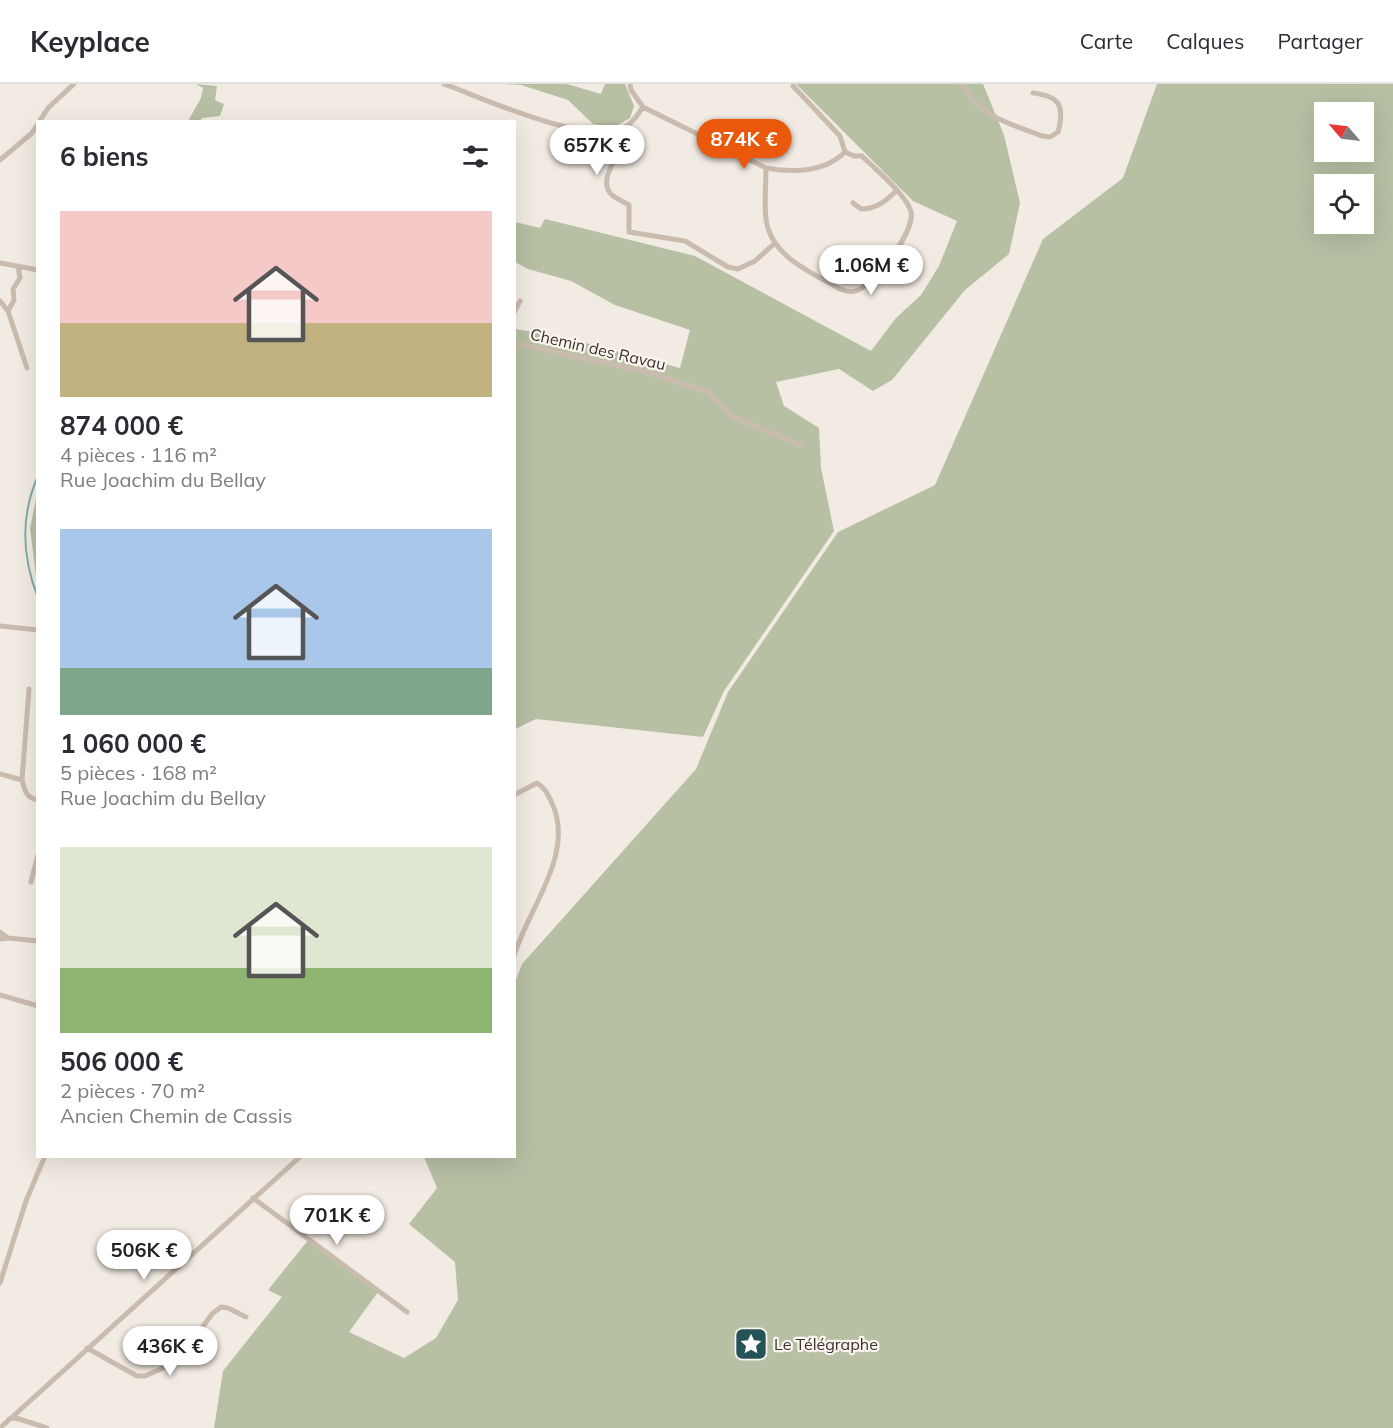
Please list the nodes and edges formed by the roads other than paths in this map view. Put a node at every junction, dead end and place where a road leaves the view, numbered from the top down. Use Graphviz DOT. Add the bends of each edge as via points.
graph roads {
  1 [pos="74,84"];
  2 [pos="444,84"];
  3 [pos="630,84"];
  4 [pos="961,84"];
  5 [pos="793,86"];
  6 [pos="1033,93"];
  7 [pos="643,107"];
  8 [pos="40,120"];
  9 [pos="36,126"];
  10 [pos="627,127"];
  11 [pos="845,152"];
  12 [pos="0,160"];
  13 [pos="766,168"];
  14 [pos="896,191"];
  15 [pos="853,203"];
  16 [pos="775,243"];
  17 [pos="0,263"];
  18 [pos="18,267"];
  19 [pos="36,270"];
  20 [pos="0,301"];
  21 [pos="520,301"];
  22 [pos="516,309"];
  23 [pos="8,311"];
  24 [pos="516,343"];
  25 [pos="27,368"];
  26 [pos="802,446"];
  27 [pos="0,626"];
  28 [pos="36,630"];
  29 [pos="29,689"];
  30 [pos="0,774"];
  31 [pos="22,780"];
  32 [pos="516,794"];
  33 [pos="36,800"];
  34 [pos="36,863"];
  35 [pos="31,882"];
  36 [pos="0,932"];
  37 [pos="8,938"];
  38 [pos="0,939"];
  39 [pos="36,941"];
  40 [pos="516,952"];
  41 [pos="0,994"];
  42 [pos="36,1005"];
  43 [pos="44,1158"];
  44 [pos="299,1158"];
  45 [pos="253,1198"];
  46 [pos="0,1283"];
  47 [pos="407,1312"];
  48 [pos="246,1317"];
  49 [pos="87,1348"];
  50 [pos="7,1419"];
  51 [pos="1,1424"];
  52 [pos="47,1428"];
  1 -- 8 [label="street"];
  2 -- 10 [label="street" via="546,122 586,132"];
  3 -- 7 [label="street"];
  4 -- 6 [label="street" via="971,100 989,115 1050,137 1058,132 1062,119 1060,104 1050,95"];
  5 -- 11 [label="street" via="840,136"];
  7 -- 10 [label="street"];
  7 -- 13 [label="street"];
  9 -- 12 [label="street"];
  10 -- 16 [label="street" via="627,138 608,177 609,191 629,205 630,232 685,241 738,269 755,261"];
  11 -- 13 [label="street" via="826,167"];
  11 -- 14 [label="street" via="862,156"];
  13 -- 16 [label="street" via="766,218"];
  14 -- 15 [label="street" via="873,208 861,209"];
  14 -- 16 [label="street" via="912,214 906,237 877,274 858,290 840,289 795,263"];
  17 -- 18 [label="street"];
  18 -- 19 [label="street"];
  18 -- 23 [label="street" via="20,278"];
  20 -- 23 [label="street"];
  21 -- 22 [label="street"];
  23 -- 25 [label="street"];
  24 -- 26 [label="street, Chemin des Ravau" via="647,372 708,392 734,417"];
  27 -- 28 [label="street"];
  29 -- 31 [label="street"];
  30 -- 31 [label="street"];
  31 -- 33 [label="street" via="25,794"];
  32 -- 40 [label="street" via="537,783 547,792 559,823 559,838 547,883"];
  34 -- 35 [label="street"];
  36 -- 37 [label="street"];
  37 -- 38 [label="street"];
  37 -- 39 [label="street"];
  41 -- 42 [label="street"];
  43 -- 46 [label="street"];
  44 -- 45 [label="street"];
  45 -- 47 [label="street"];
  45 -- 49 [label="street"];
  48 -- 49 [label="street" via="221,1307 177,1362 145,1376 137,1376"];
  49 -- 50 [label="street"];
  50 -- 51 [label="street"];
  50 -- 52 [label="street"];
}
